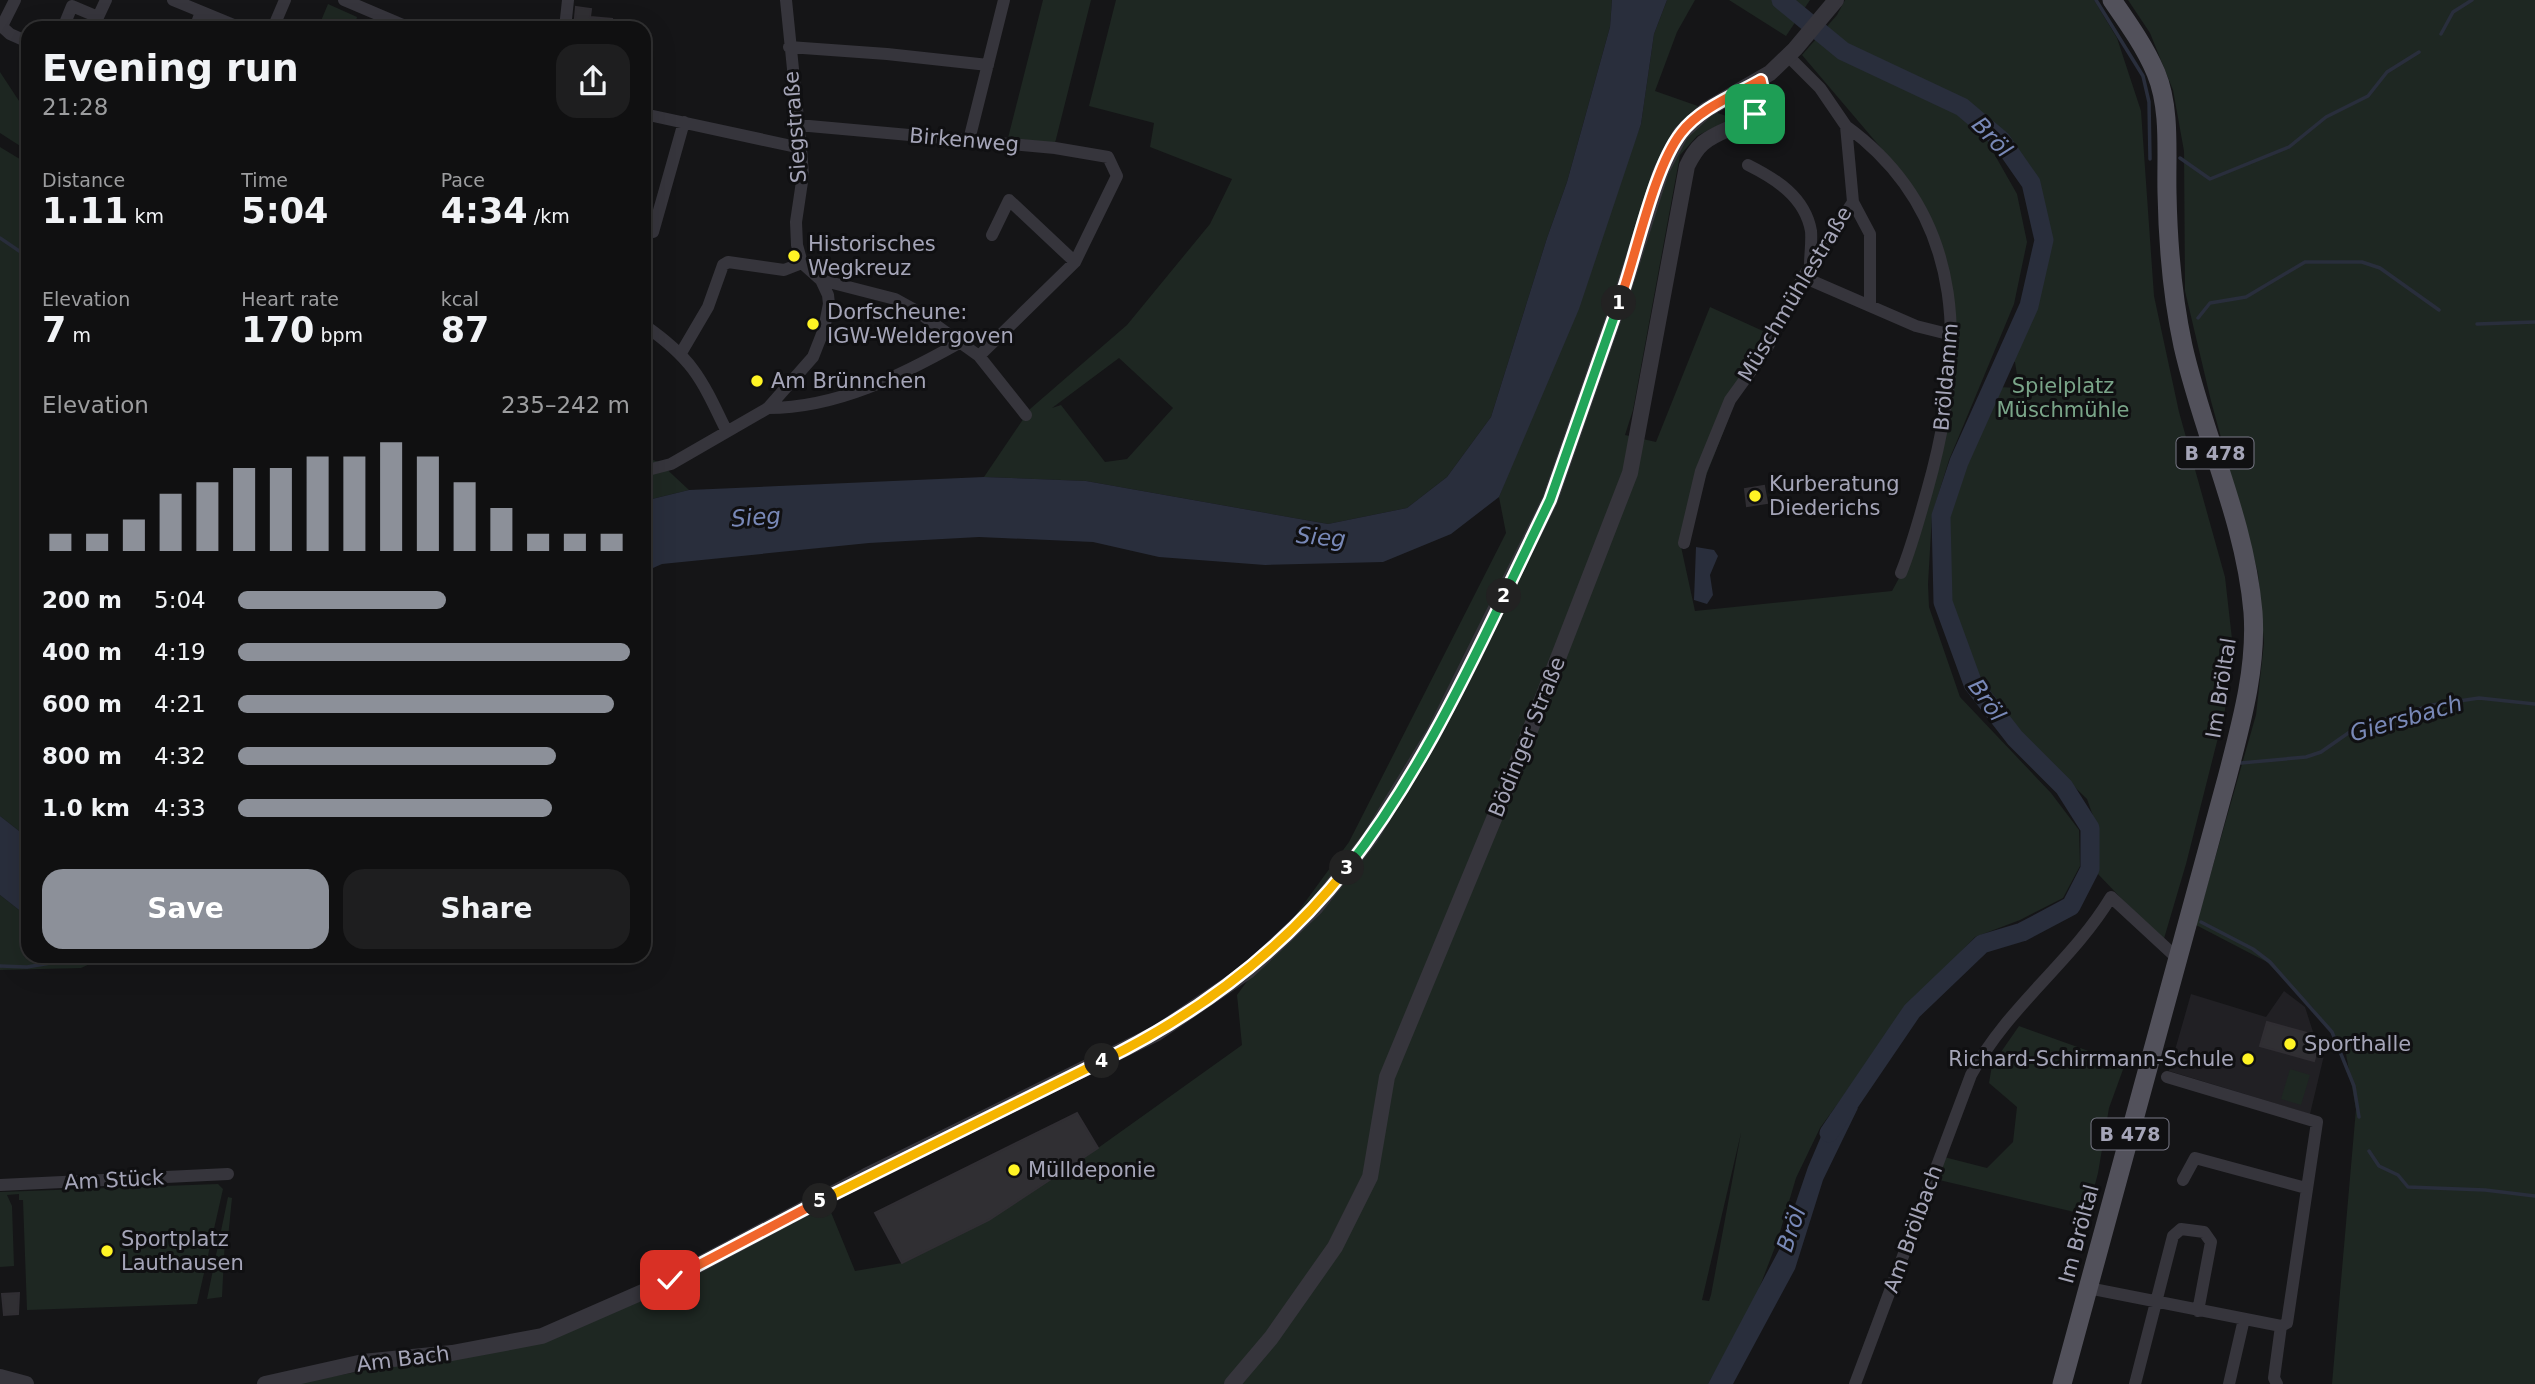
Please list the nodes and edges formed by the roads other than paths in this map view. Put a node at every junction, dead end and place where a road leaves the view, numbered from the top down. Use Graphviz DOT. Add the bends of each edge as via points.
graph roads {
  1 [pos="15,0"];
  2 [pos="106,0"];
  3 [pos="173,0"];
  4 [pos="285,0"];
  5 [pos="344,0"];
  6 [pos="568,0"];
  7 [pos="786,0"];
  8 [pos="1004,0"];
  9 [pos="2112,0"];
  10 [pos="1833,5"];
  11 [pos="201,12"];
  12 [pos="66,21"];
  13 [pos="198,21"];
  14 [pos="224,21"];
  15 [pos="276,21"];
  16 [pos="394,21"];
  17 [pos="566,21"];
  18 [pos="1,25"];
  19 [pos="21,39"];
  20 [pos="789,47"];
  21 [pos="1792,53"];
  22 [pos="988,65"];
  23 [pos="1761,80"];
  24 [pos="651,115"];
  25 [pos="684,122"];
  26 [pos="798,125"];
  27 [pos="1846,126"];
  28 [pos="969,140"];
  29 [pos="801,149"];
  30 [pos="1748,165"];
  31 [pos="1853,202"];
  32 [pos="653,232"];
  33 [pos="992,234"];
  34 [pos="1075,262"];
  35 [pos="802,263"];
  36 [pos="1810,265"];
  37 [pos="1803,277"];
  38 [pos="821,280"];
  39 [pos="1870,306"];
  40 [pos="651,330"];
  41 [pos="1952,335"];
  42 [pos="959,343"];
  43 [pos="681,353"];
  44 [pos="979,356"];
  45 [pos="768,408"];
  46 [pos="1026,415"];
  47 [pos="726,430"];
  48 [pos="651,469"];
  49 [pos="1684,543"];
  50 [pos="1901,573"];
  51 [pos="2178,958"];
  52 [pos="2167,1077"];
  53 [pos="228,1174"];
  54 [pos="2183,1180"];
  55 [pos="0,1185"];
  56 [pos="2306,1188"];
  57 [pos="2088,1289"];
  58 [pos="2155,1303"];
  59 [pos="2198,1311"];
  60 [pos="2244,1319"];
  61 [pos="2281,1326"];
  62 [pos="0,1377"];
  63 [pos="26,1384"];
  64 [pos="265,1384"];
  65 [pos="1232,1384"];
  66 [pos="1855,1384"];
  67 [pos="2062,1384"];
  68 [pos="2135,1384"];
  69 [pos="2229,1384"];
  70 [pos="2277,1384"];
  1 -- 18 [label="street"];
  2 -- 12 [label="street" via="99,17 72,6"];
  3 -- 11 [label="street"];
  4 -- 15 [label="street"];
  5 -- 16 [label="street"];
  6 -- 17 [label="street"];
  7 -- 20 [label="street, Siegstraße"];
  8 -- 22 [label="street"];
  9 -- 51 [label="main road, Im Bröltal / B 478" via="2157,74 2172,295 2239,533 2253,612 2245,706"];
  10 -- 21 [label="street, Am Bach"];
  11 -- 13 [label="street"];
  11 -- 14 [label="street"];
  18 -- 19 [label="street"];
  20 -- 22 [label="street, Siegstraße"];
  20 -- 26 [label="street, Siegstraße"];
  21 -- 23 [label="street, Am Bach"];
  21 -- 27 [label="street, Müschmühlestraße"];
  22 -- 28 [label="street"];
  23 -- 64 [label="street, Am Bach" via="1706,110 1681,133 1661,172 1550,500 1493,618 1370,838 1315,908 1248,971 1157,1033 866,1176 670,1280 542,1336 452,1353 363,1362"];
  23 -- 65 [label="street, Bödinger Straße" via="1765,92 1755,114 1704,142 1687,166 1630,473 1522,751 1387,1077 1370,1177 1335,1247"];
  24 -- 25 [label="street"];
  25 -- 29 [label="street"];
  25 -- 32 [label="street"];
  26 -- 28 [label="street, Birkenweg"];
  26 -- 29 [label="street, Siegstraße"];
  27 -- 31 [label="street, Müschmühlestraße"];
  27 -- 41 [label="street, Bröldamm" via="1863,138 1920,206 1950,297"];
  28 -- 34 [label="street, Birkenweg" via="1108,157 1117,176"];
  29 -- 35 [label="street, Siegstraße" via="803,175 796,222"];
  30 -- 36 [label="street" via="1782,182 1798,203 1811,231"];
  31 -- 36 [label="street, Müschmühlestraße"];
  31 -- 39 [label="street" via="1870,234"];
  33 -- 34 [label="street" via="1009,200"];
  34 -- 44 [label="street"];
  35 -- 38 [label="street"];
  35 -- 43 [label="street" via="784,270 723,265 708,307"];
  36 -- 37 [label="street, Müschmühlestraße"];
  37 -- 39 [label="street"];
  37 -- 49 [label="street, Müschmühlestraße" via="1766,350 1730,400 1701,471"];
  38 -- 42 [label="street" via="895,299"];
  38 -- 45 [label="street" via="829,304 813,357"];
  39 -- 41 [label="street" via="1916,326"];
  40 -- 43 [label="street"];
  41 -- 50 [label="street, Bröldamm" via="1948,401 1938,452"];
  42 -- 44 [label="street"];
  42 -- 45 [label="street" via="881,385 794,408"];
  43 -- 47 [label="street" via="699,374"];
  44 -- 46 [label="street"];
  45 -- 47 [label="street"];
  47 -- 48 [label="street" via="671,464"];
  51 -- 57 [label="main road, Im Bröltal / B 478"];
  51 -- 66 [label="street, Am Brölbach" via="2112,897 2094,925 2007,1019 1971,1075"];
  52 -- 56 [label="street" via="2317,1122"];
  53 -- 55 [label="street, Am Stück"];
  54 -- 56 [label="street" via="2195,1158"];
  56 -- 61 [label="street" via="2290,1317"];
  57 -- 58 [label="street"];
  57 -- 67 [label="main road, Im Bröltal / B 478"];
  58 -- 59 [label="street"];
  58 -- 59 [label="street" via="2173,1236 2185,1228 2204,1232 2211,1242"];
  58 -- 68 [label="street"];
  59 -- 60 [label="street"];
  60 -- 61 [label="street"];
  60 -- 69 [label="street"];
  61 -- 70 [label="street"];
  62 -- 63 [label="street"];
}
